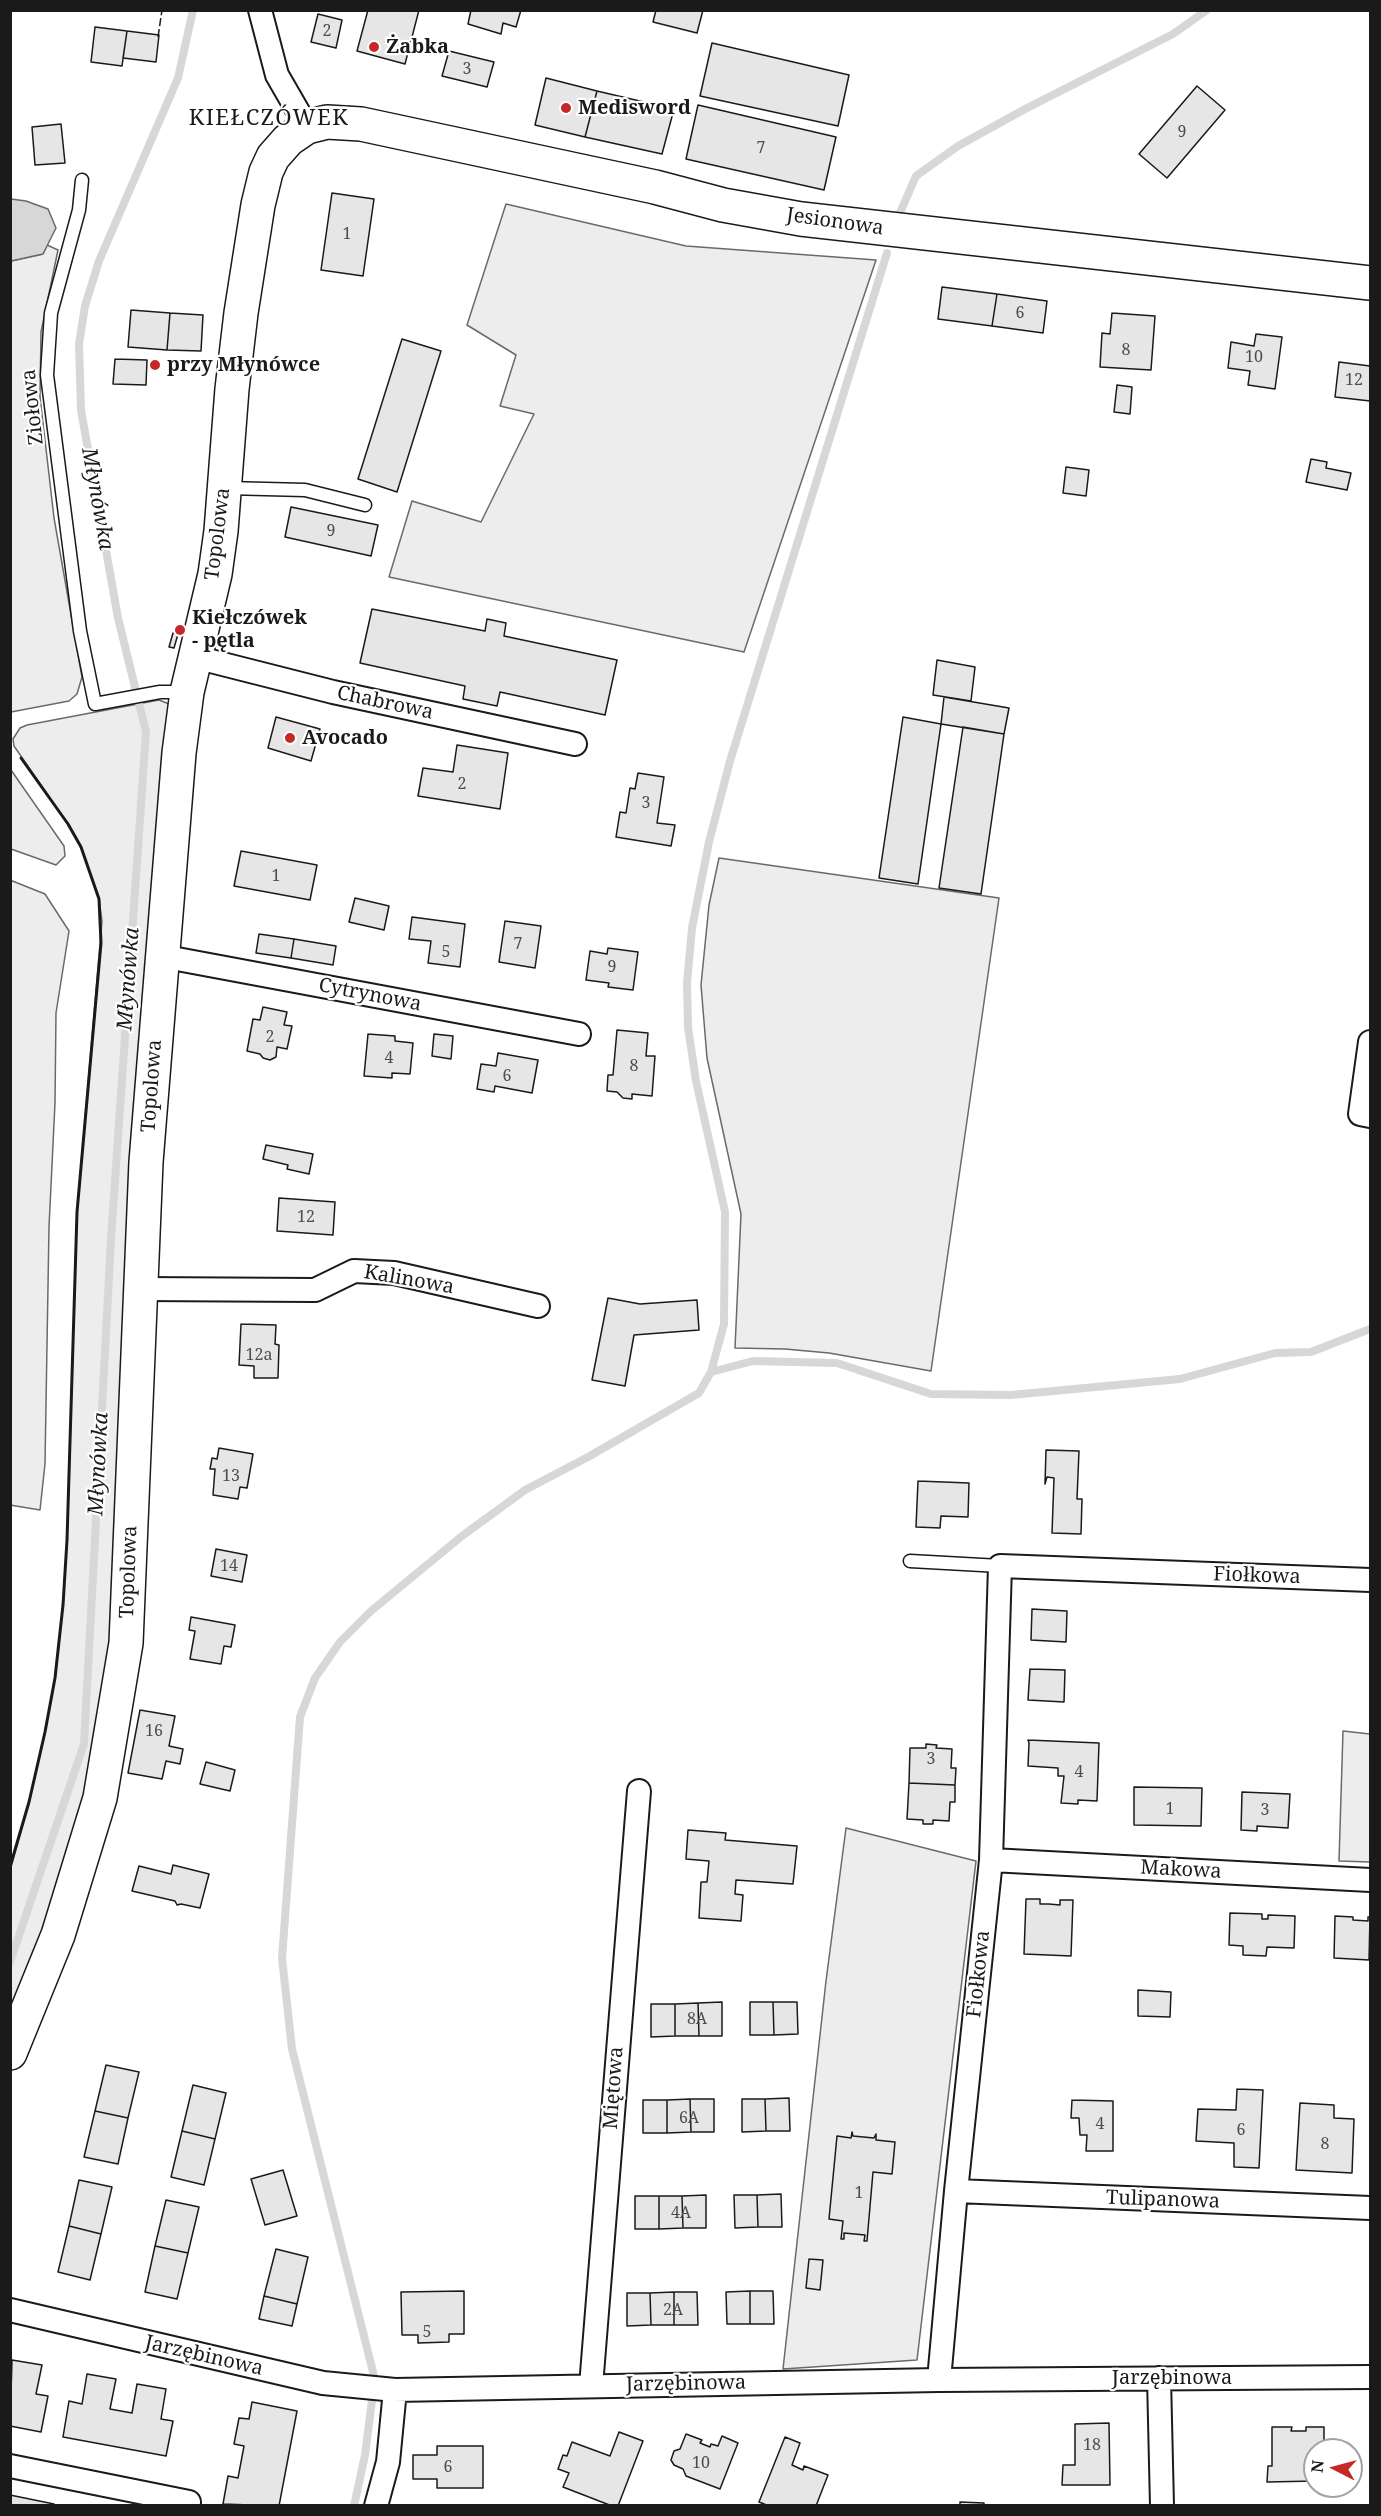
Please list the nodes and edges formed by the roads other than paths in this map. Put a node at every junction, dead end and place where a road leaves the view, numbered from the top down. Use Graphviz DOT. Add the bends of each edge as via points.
graph roads {
  1 [pos="260,10"];
  2 [pos="307,127"];
  3 [pos="82,180"];
  4 [pos="1371,284"];
  5 [pos="225,488"];
  6 [pos="365,505"];
  7 [pos="195,657"];
  8 [pos="173,692"];
  9 [pos="575,744"];
  10 [pos="161,956"];
  11 [pos="579,1034"];
  12 [pos="1371,1042"];
  13 [pos="1365,1115"];
  14 [pos="139,1289"];
  15 [pos="538,1306"];
  16 [pos="910,1561"];
  17 [pos="1000,1566"];
  18 [pos="1371,1580"];
  19 [pos="639,1791"];
  20 [pos="991,1860"];
  21 [pos="1371,1880"];
  22 [pos="10,2053"];
  23 [pos="956,2191"];
  24 [pos="1371,2208"];
  25 [pos="10,2310"];
  26 [pos="1371,2377"];
  27 [pos="1159,2378"];
  28 [pos="939,2380"];
  29 [pos="591,2386"];
  30 [pos="395,2390"];
  31 [pos="10,2466"];
  32 [pos="189,2502"];
  33 [pos="376,2505"];
  34 [pos="1162,2505"];
  1 -- 2 [label="street" via="277,75"];
  2 -- 4 [label="street, Jesionowa" via="327,122 361,124 801,219"];
  2 -- 5 [label="street, Topolowa" via="273,157 258,205 234,367"];
  3 -- 8 [label="lane, Ziołowa" via="79,210 51,313 47,375 80,632 95,704"];
  5 -- 6 [label="lane" via="305,489"];
  5 -- 7 [label="street, Topolowa" via="215,574"];
  7 -- 8 [label="street, Topolowa"];
  7 -- 9 [label="street, Chabrowa" via="333,692"];
  8 -- 10 [label="street, Topolowa" via="179,753"];
  10 -- 11 [label="street, Cytrynowa"];
  10 -- 14 [label="street, Topolowa"];
  12 -- 13 [label="street"];
  14 -- 15 [label="street, Kalinowa" via="315,1290 354,1271 394,1274"];
  14 -- 22 [label="street, Topolowa" via="126,1643 114,1719 100,1798 58,1935"];
  16 -- 17 [label="lane, Fiołkowa"];
  17 -- 18 [label="street, Fiołkowa"];
  17 -- 20 [label="street, Fiołkowa"];
  19 -- 29 [label="street, Miętowa"];
  20 -- 21 [label="street, Makowa"];
  20 -- 23 [label="street, Fiołkowa"];
  23 -- 24 [label="street, Tulipanowa"];
  23 -- 28 [label="street, Fiołkowa"];
  25 -- 30 [label="street, Jarzębinowa" via="322,2384"];
  26 -- 27 [label="street, Jarzębinowa"];
  27 -- 28 [label="street, Jarzębinowa"];
  27 -- 34 [label="street"];
  28 -- 29 [label="street, Jarzębinowa"];
  29 -- 30 [label="street, Jarzębinowa"];
  30 -- 33 [label="street" via="388,2462"];
  31 -- 32 [label="street"];
}
